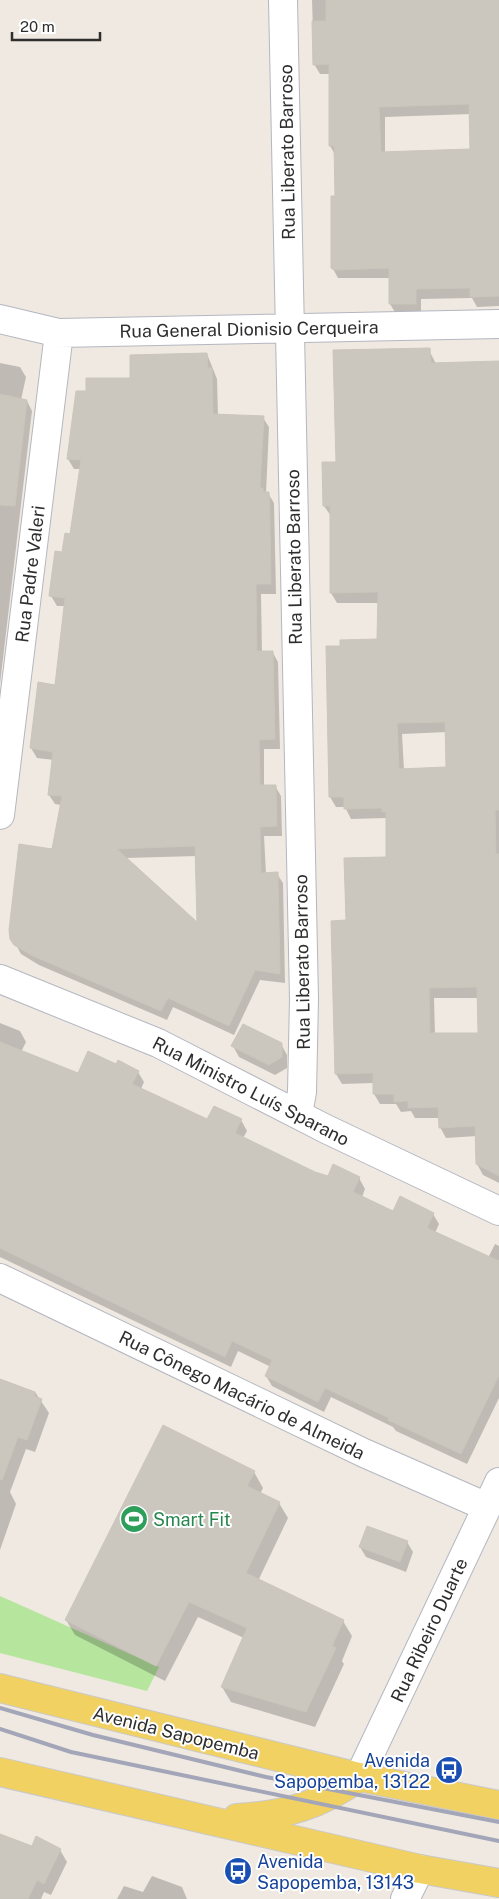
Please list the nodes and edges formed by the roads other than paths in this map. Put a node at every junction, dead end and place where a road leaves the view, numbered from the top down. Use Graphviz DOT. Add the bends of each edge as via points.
graph roads {
  1 [pos="283,0"];
  2 [pos="0,319"];
  3 [pos="499,324"];
  4 [pos="290,328"];
  5 [pos="59,333"];
  6 [pos="0,815"];
  7 [pos="0,979"];
  8 [pos="298,1114"];
  9 [pos="499,1211"];
  10 [pos="0,1278"];
  11 [pos="499,1482"];
  12 [pos="487,1507"];
  13 [pos="0,1688"];
  14 [pos="0,1772"];
  15 [pos="359,1777"];
  16 [pos="499,1805"];
  17 [pos="151,1806"];
  18 [pos="420,1869"];
  19 [pos="494,1881"];
  20 [pos="404,1899"];
  1 -- 4 [label="street, Rua Liberato Barroso"];
  2 -- 5 [label="street, Rua General Dionisio Cerqueira"];
  3 -- 4 [label="street, Rua General Dionisio Cerqueira"];
  4 -- 5 [label="street, Rua General Dionisio Cerqueira"];
  4 -- 8 [label="street, Rua Liberato Barroso" via="304,999 302,1092"];
  5 -- 6 [label="street, Rua Padre Valeri"];
  7 -- 8 [label="street, Rua Ministro Luís Sparano" via="158,1043"];
  8 -- 9 [label="street, Rua Ministro Luís Sparano"];
  10 -- 12 [label="street, Rua Cônego Macário de Almeida" via="364,1453"];
  11 -- 12 [label="street, Rua Ribeiro Duarte"];
  12 -- 15 [label="street, Rua Ribeiro Duarte"];
  13 -- 15 [label="main road, Avenida Sapopemba"];
  14 -- 17 [label="main road"];
  15 -- 16 [label="main road, Avenida Sapopemba"];
  15 -- 17 [label="main road" via="312,1805 272,1816 230,1818"];
  17 -- 18 [label="main road"];
  18 -- 19 [label="main road"];
  18 -- 20 [label="street"];
}
